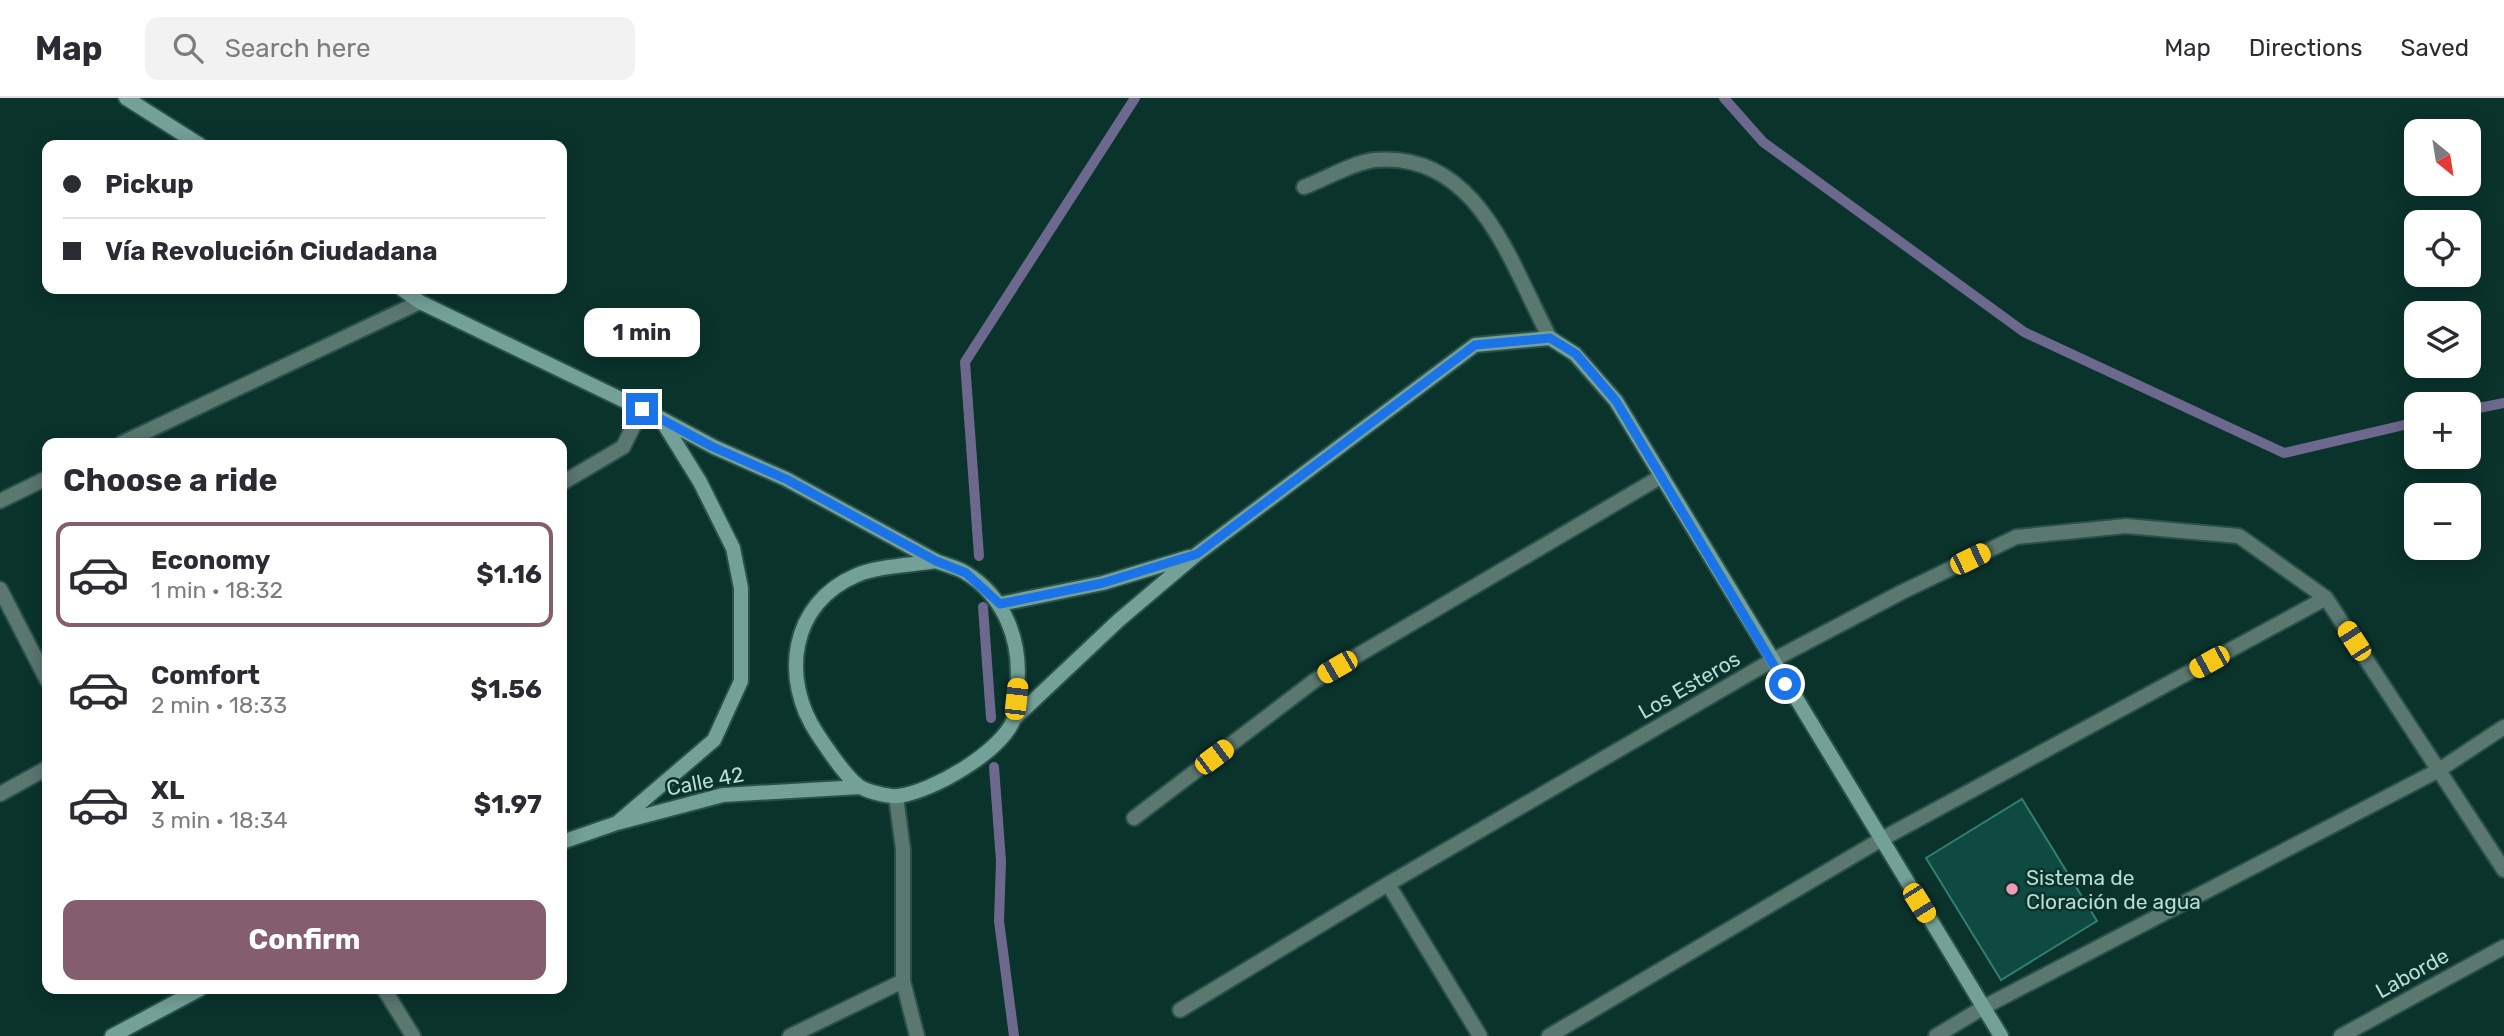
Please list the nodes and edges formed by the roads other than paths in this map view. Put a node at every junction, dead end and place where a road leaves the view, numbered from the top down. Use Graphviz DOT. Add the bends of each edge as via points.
graph roads {
  1 [pos="126,98"];
  2 [pos="192,140"];
  3 [pos="1304,187"];
  4 [pos="409,294"];
  5 [pos="420,302"];
  6 [pos="1550,338"];
  7 [pos="642,409"];
  8 [pos="660,418"];
  9 [pos="133,438"];
  10 [pos="1662,476"];
  11 [pos="567,479"];
  12 [pos="42,480"];
  13 [pos="0,501"];
  14 [pos="1197,554"];
  15 [pos="936,561"];
  16 [pos="0,589"];
  17 [pos="2326,598"];
  18 [pos="1000,604"];
  19 [pos="1771,661"];
  20 [pos="42,670"];
  21 [pos="1014,719"];
  22 [pos="2504,727"];
  23 [pos="2439,770"];
  24 [pos="42,771"];
  25 [pos="860,788"];
  26 [pos="0,794"];
  27 [pos="896,797"];
  28 [pos="1134,818"];
  29 [pos="617,823"];
  30 [pos="567,840"];
  31 [pos="1880,840"];
  32 [pos="2504,870"];
  33 [pos="1388,884"];
  34 [pos="2504,947"];
  35 [pos="904,981"];
  36 [pos="191,994"];
  37 [pos="387,994"];
  38 [pos="1984,1007"];
  39 [pos="1180,1010"];
  40 [pos="112,1036"];
  41 [pos="412,1036"];
  42 [pos="790,1036"];
  43 [pos="918,1036"];
  44 [pos="1480,1036"];
  45 [pos="1549,1036"];
  46 [pos="1936,1036"];
  47 [pos="2001,1036"];
  48 [pos="2341,1036"];
  1 -- 2 [label="main road"];
  3 -- 6 [label="street" via="1372,160 1409,163 1452,180 1473,197 1525,282"];
  4 -- 5 [label="main road"];
  5 -- 7 [label="main road"];
  5 -- 9 [label="street"];
  6 -- 10 [label="main road" via="1576,354 1616,401"];
  6 -- 14 [label="main road" via="1475,345"];
  7 -- 8 [label="main road"];
  7 -- 11 [label="street" via="623,447"];
  8 -- 15 [label="main road" via="786,479"];
  8 -- 29 [label="main road" via="700,482 733,548 741,588 741,681 714,740"];
  10 -- 19 [label="main road"];
  10 -- 28 [label="street" via="1314,681"];
  12 -- 13 [label="street"];
  14 -- 18 [label="main road" via="1103,583"];
  14 -- 21 [label="main road"];
  15 -- 18 [label="main road" via="966,573"];
  15 -- 25 [label="main road" via="858,574 820,599 803,624 796,677 804,714"];
  16 -- 20 [label="street"];
  17 -- 19 [label="street, Los Esteros" via="2239,536 2126,526 2016,537"];
  17 -- 23 [label="street"];
  17 -- 31 [label="street"];
  18 -- 21 [label="main road" via="1017,643"];
  19 -- 31 [label="main road"];
  19 -- 33 [label="street, Los Esteros"];
  21 -- 27 [label="main road" via="979,758 934,785"];
  22 -- 23 [label="street"];
  23 -- 32 [label="street"];
  23 -- 38 [label="street"];
  24 -- 26 [label="street"];
  25 -- 27 [label="main road"];
  25 -- 29 [label="main road, Calle 42" via="723,795"];
  27 -- 35 [label="street" via="903,849"];
  29 -- 30 [label="main road, Calle 42"];
  31 -- 38 [label="main road"];
  31 -- 45 [label="street"];
  33 -- 39 [label="street, Los Esteros"];
  33 -- 44 [label="street"];
  34 -- 48 [label="street, Laborde"];
  35 -- 42 [label="street"];
  35 -- 43 [label="street"];
  36 -- 40 [label="main road"];
  37 -- 41 [label="street"];
  38 -- 46 [label="street"];
  38 -- 47 [label="main road"];
}
